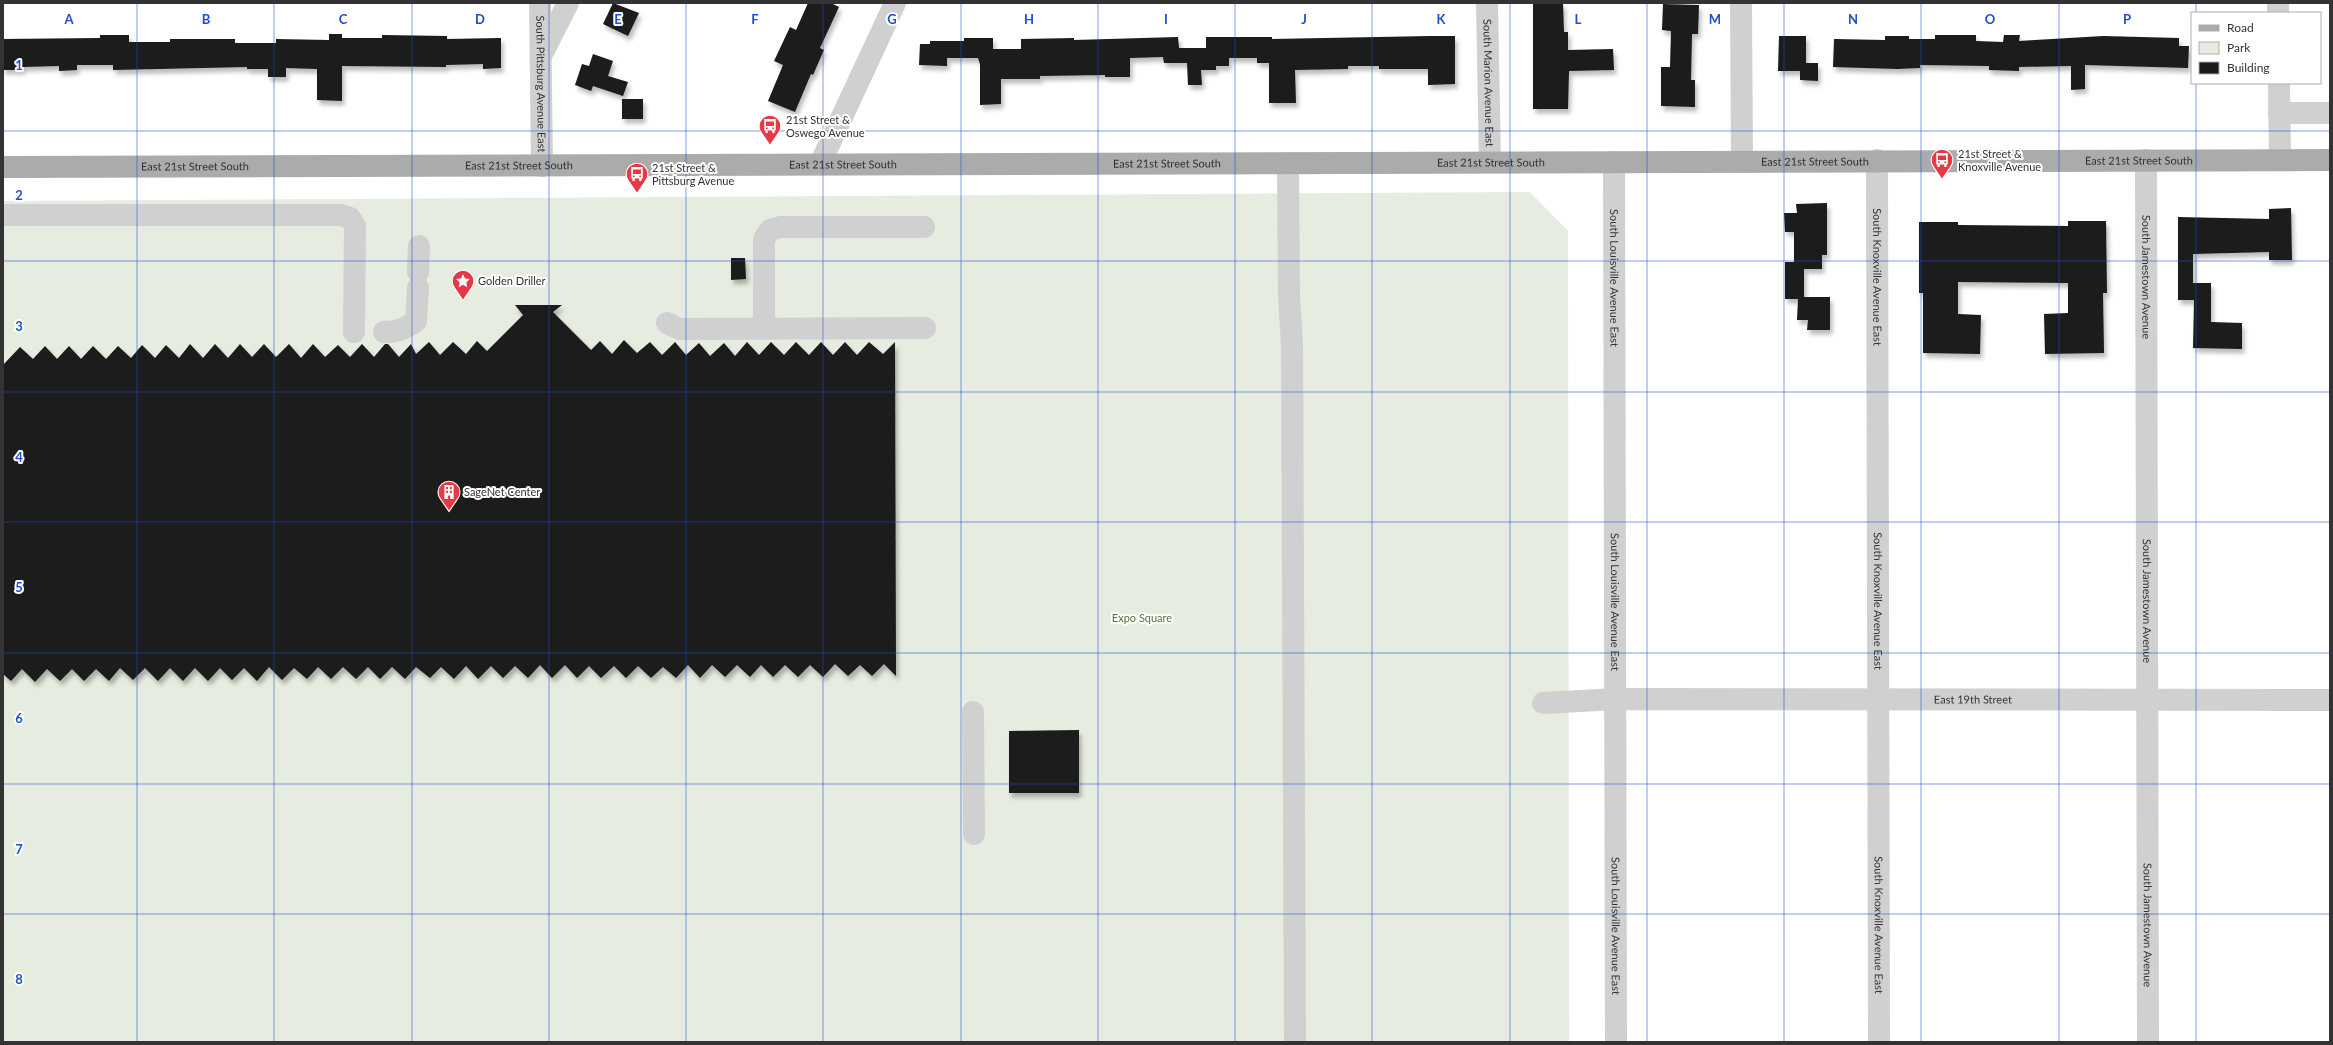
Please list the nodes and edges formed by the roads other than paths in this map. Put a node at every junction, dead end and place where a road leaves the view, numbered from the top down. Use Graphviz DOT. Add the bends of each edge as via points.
graph roads {
  1 [pos="540,3"];
  2 [pos="568,3"];
  3 [pos="895,3"];
  4 [pos="1488,3"];
  5 [pos="1741,3"];
  6 [pos="540,59"];
  7 [pos="2279,84"];
  8 [pos="2279,113"];
  9 [pos="2330,113"];
  10 [pos="2280,159"];
  11 [pos="1877,160"];
  12 [pos="2146,160"];
  13 [pos="2330,160"];
  14 [pos="1742,161"];
  15 [pos="1490,162"];
  16 [pos="1614,162"];
  17 [pos="1288,163"];
  18 [pos="820,164"];
  19 [pos="542,166"];
  20 [pos="3,167"];
  21 [pos="3,215"];
  22 [pos="924,227"];
  23 [pos="419,246"];
  24 [pos="667,324"];
  25 [pos="764,328"];
  26 [pos="925,328"];
  27 [pos="354,332"];
  28 [pos="384,332"];
  29 [pos="1616,699"];
  30 [pos="1878,700"];
  31 [pos="2146,700"];
  32 [pos="2330,700"];
  33 [pos="1543,702"];
  34 [pos="973,712"];
  35 [pos="974,834"];
  36 [pos="1295,1042"];
  37 [pos="1616,1042"];
  38 [pos="1879,1042"];
  39 [pos="2148,1042"];
  1 -- 6 [label="street, South Pittsburg Avenue East"];
  2 -- 6 [label="street"];
  3 -- 18 [label="street"];
  4 -- 15 [label="street, South Marion Avenue East"];
  5 -- 14 [label="street"];
  6 -- 19 [label="street, South Pittsburg Avenue East"];
  7 -- 8 [label="street"];
  8 -- 9 [label="street"];
  8 -- 10 [label="street"];
  10 -- 12 [label="main road, East 21st Street South"];
  10 -- 13 [label="main road, East 21st Street South"];
  11 -- 12 [label="main road, East 21st Street South"];
  11 -- 14 [label="main road, East 21st Street South"];
  11 -- 30 [label="street, South Knoxville Avenue East"];
  12 -- 31 [label="street, South Jamestown Avenue"];
  14 -- 16 [label="main road, East 21st Street South"];
  15 -- 16 [label="main road, East 21st Street South"];
  15 -- 17 [label="main road, East 21st Street South"];
  16 -- 29 [label="street, South Louisville Avenue East"];
  17 -- 18 [label="main road, East 21st Street South"];
  17 -- 36 [label="street" via="1292,344"];
  18 -- 19 [label="main road, East 21st Street South"];
  19 -- 20 [label="main road, East 21st Street South"];
  21 -- 27 [label="street" via="341,215 350,218 355,226"];
  22 -- 25 [label="street" via="780,227 770,230 764,239"];
  23 -- 28 [label="street" via="416,321 396,332"];
  24 -- 25 [label="street" via="680,328"];
  25 -- 26 [label="street"];
  29 -- 30 [label="street, East 19th Street"];
  29 -- 33 [label="street, East 19th Street"];
  29 -- 37 [label="street, South Louisville Avenue East"];
  30 -- 31 [label="street, East 19th Street"];
  30 -- 38 [label="street, South Knoxville Avenue East"];
  31 -- 32 [label="street, East 19th Street"];
  31 -- 39 [label="street, South Jamestown Avenue"];
  34 -- 35 [label="street"];
}
